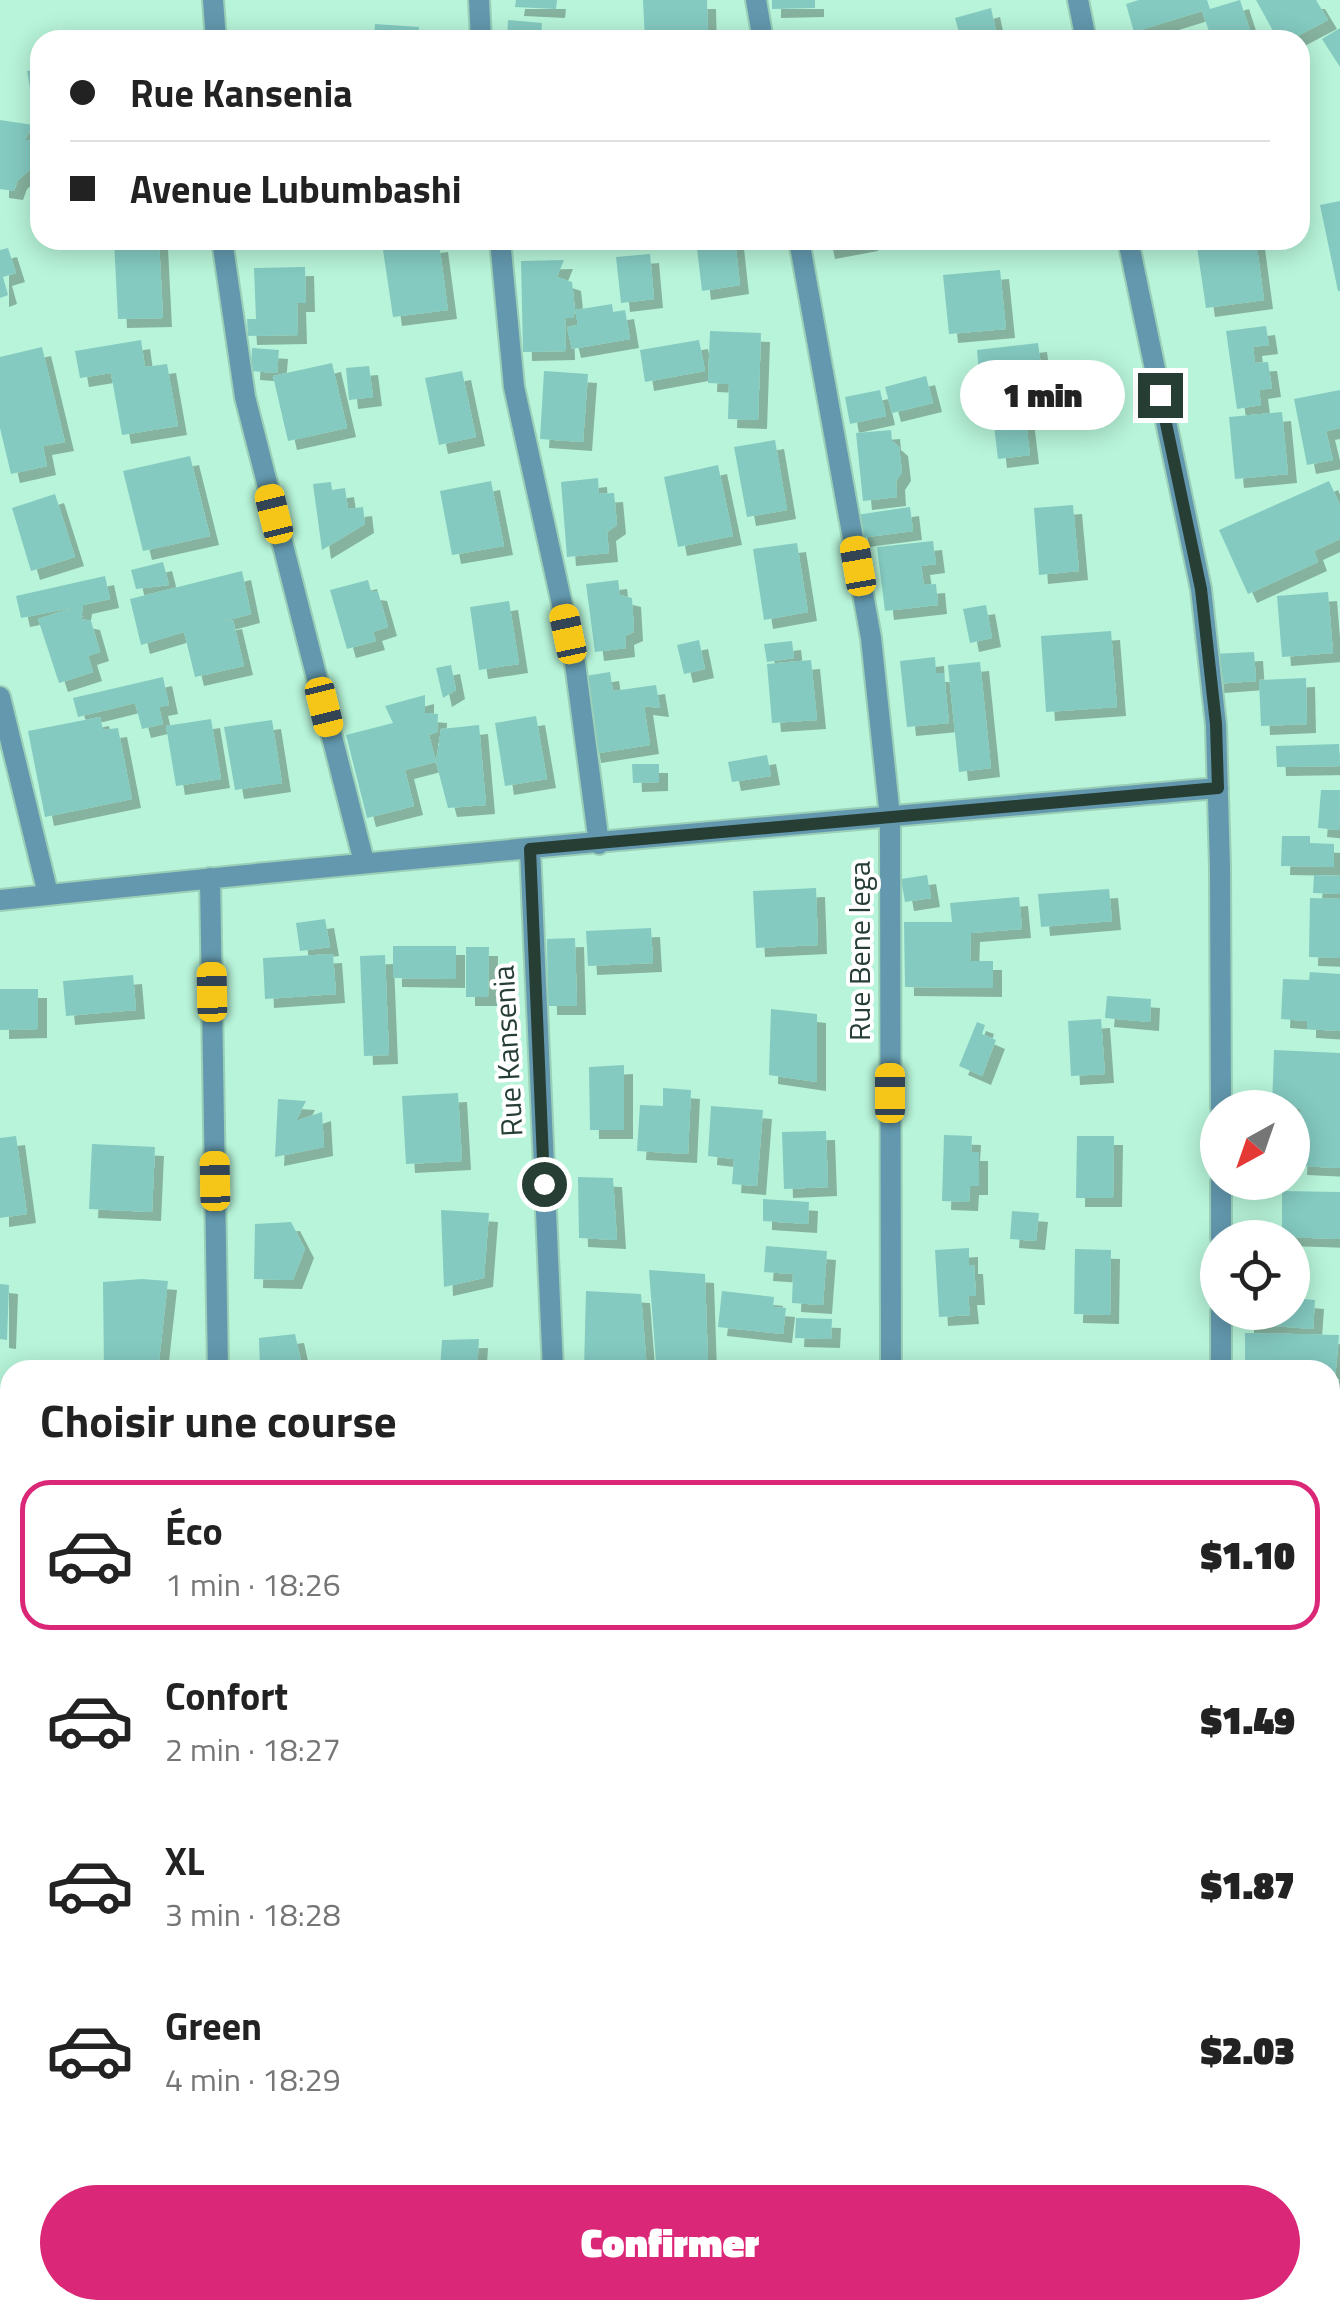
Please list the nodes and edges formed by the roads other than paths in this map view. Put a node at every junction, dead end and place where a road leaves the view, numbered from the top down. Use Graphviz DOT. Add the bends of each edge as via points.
graph roads {
  1 [pos="213,0"];
  2 [pos="479,0"];
  3 [pos="756,0"];
  4 [pos="1078,0"];
  5 [pos="215,30"];
  6 [pos="480,30"];
  7 [pos="761,30"];
  8 [pos="1084,30"];
  9 [pos="223,250"];
  10 [pos="501,250"];
  11 [pos="801,250"];
  12 [pos="1130,250"];
  13 [pos="0,697"];
  14 [pos="1218,788"];
  15 [pos="890,817"];
  16 [pos="599,844"];
  17 [pos="530,849"];
  18 [pos="364,862"];
  19 [pos="210,878"];
  20 [pos="48,894"];
  21 [pos="0,900"];
  22 [pos="1220,1090"];
  23 [pos="1221,1330"];
  24 [pos="218,1360"];
  25 [pos="553,1360"];
  26 [pos="890,1360"];
  27 [pos="1221,1360"];
  1 -- 5 [label="street"];
  2 -- 6 [label="street"];
  3 -- 7 [label="street"];
  4 -- 8 [label="street"];
  9 -- 18 [label="street" via="245,398"];
  10 -- 16 [label="street" via="514,386 575,663"];
  11 -- 15 [label="street, Rue Bene lega" via="871,638"];
  12 -- 14 [label="street" via="1201,589"];
  13 -- 20 [label="street"];
  14 -- 15 [label="street"];
  14 -- 22 [label="street"];
  15 -- 16 [label="street"];
  15 -- 26 [label="street, Rue Bene lega"];
  16 -- 17 [label="street"];
  17 -- 18 [label="street"];
  17 -- 25 [label="street, Rue Kansenia"];
  18 -- 19 [label="street"];
  19 -- 20 [label="street"];
  19 -- 24 [label="street"];
  20 -- 21 [label="street"];
  23 -- 27 [label="street"];
}
